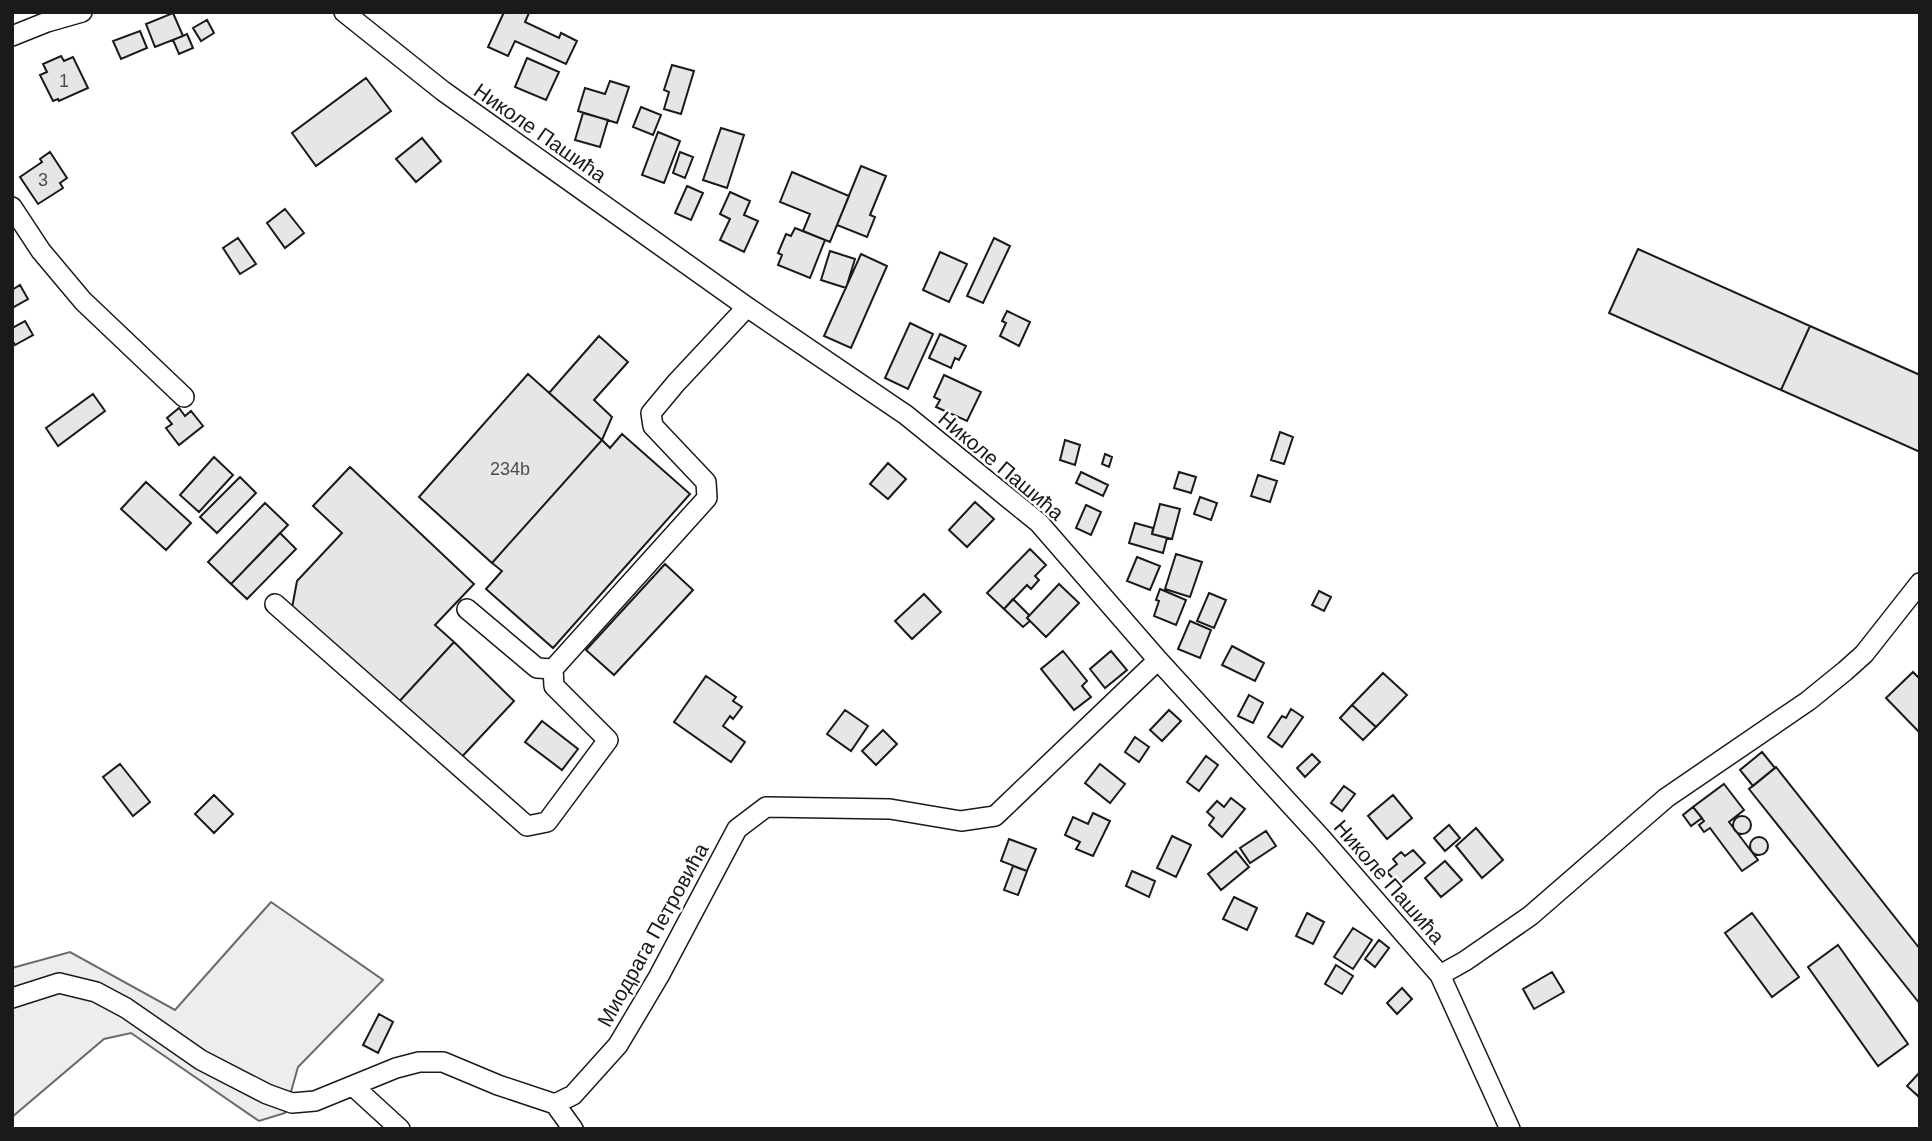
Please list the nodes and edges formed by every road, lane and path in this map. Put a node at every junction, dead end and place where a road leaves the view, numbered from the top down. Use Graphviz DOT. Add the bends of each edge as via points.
graph roads {
  1 [pos="82,12"];
  2 [pos="344,12"];
  3 [pos="12,36"];
  4 [pos="12,207"];
  5 [pos="747,307"];
  6 [pos="184,397"];
  7 [pos="1920,583"];
  8 [pos="275,604"];
  9 [pos="467,609"];
  10 [pos="1157,660"];
  11 [pos="552,669"];
  12 [pos="1440,975"];
  13 [pos="12,998"];
  14 [pos="353,1086"];
  15 [pos="555,1104"];
  16 [pos="400,1129"];
  17 [pos="573,1129"];
  18 [pos="1510,1129"];
  1 -- 3 [label="street"];
  2 -- 5 [label="street, Николе Пашића" via="443,92"];
  4 -- 6 [label="street" via="83,301"];
  5 -- 10 [label="street, Николе Пашића" via="906,415 1039,523"];
  5 -- 11 [label="street" via="651,413 653,426 706,482 706,498"];
  7 -- 12 [label="street" via="1864,654 1835,680 1666,798 1530,916"];
  8 -- 11 [label="street" via="527,826 547,822 608,740 554,687"];
  9 -- 11 [label="street" via="537,668"];
  10 -- 12 [label="street, Николе Пашића"];
  10 -- 15 [label="street, Миодрага Петровића" via="995,816 961,821 890,809 766,807 737,829 618,1045 573,1095"];
  12 -- 18 [label="street, Николе Пашића"];
  13 -- 14 [label="street" via="59,983 96,992 201,1060 292,1103 316,1101"];
  14 -- 15 [label="street" via="396,1068 443,1062"];
  14 -- 16 [label="street"];
  15 -- 17 [label="street"];
}
